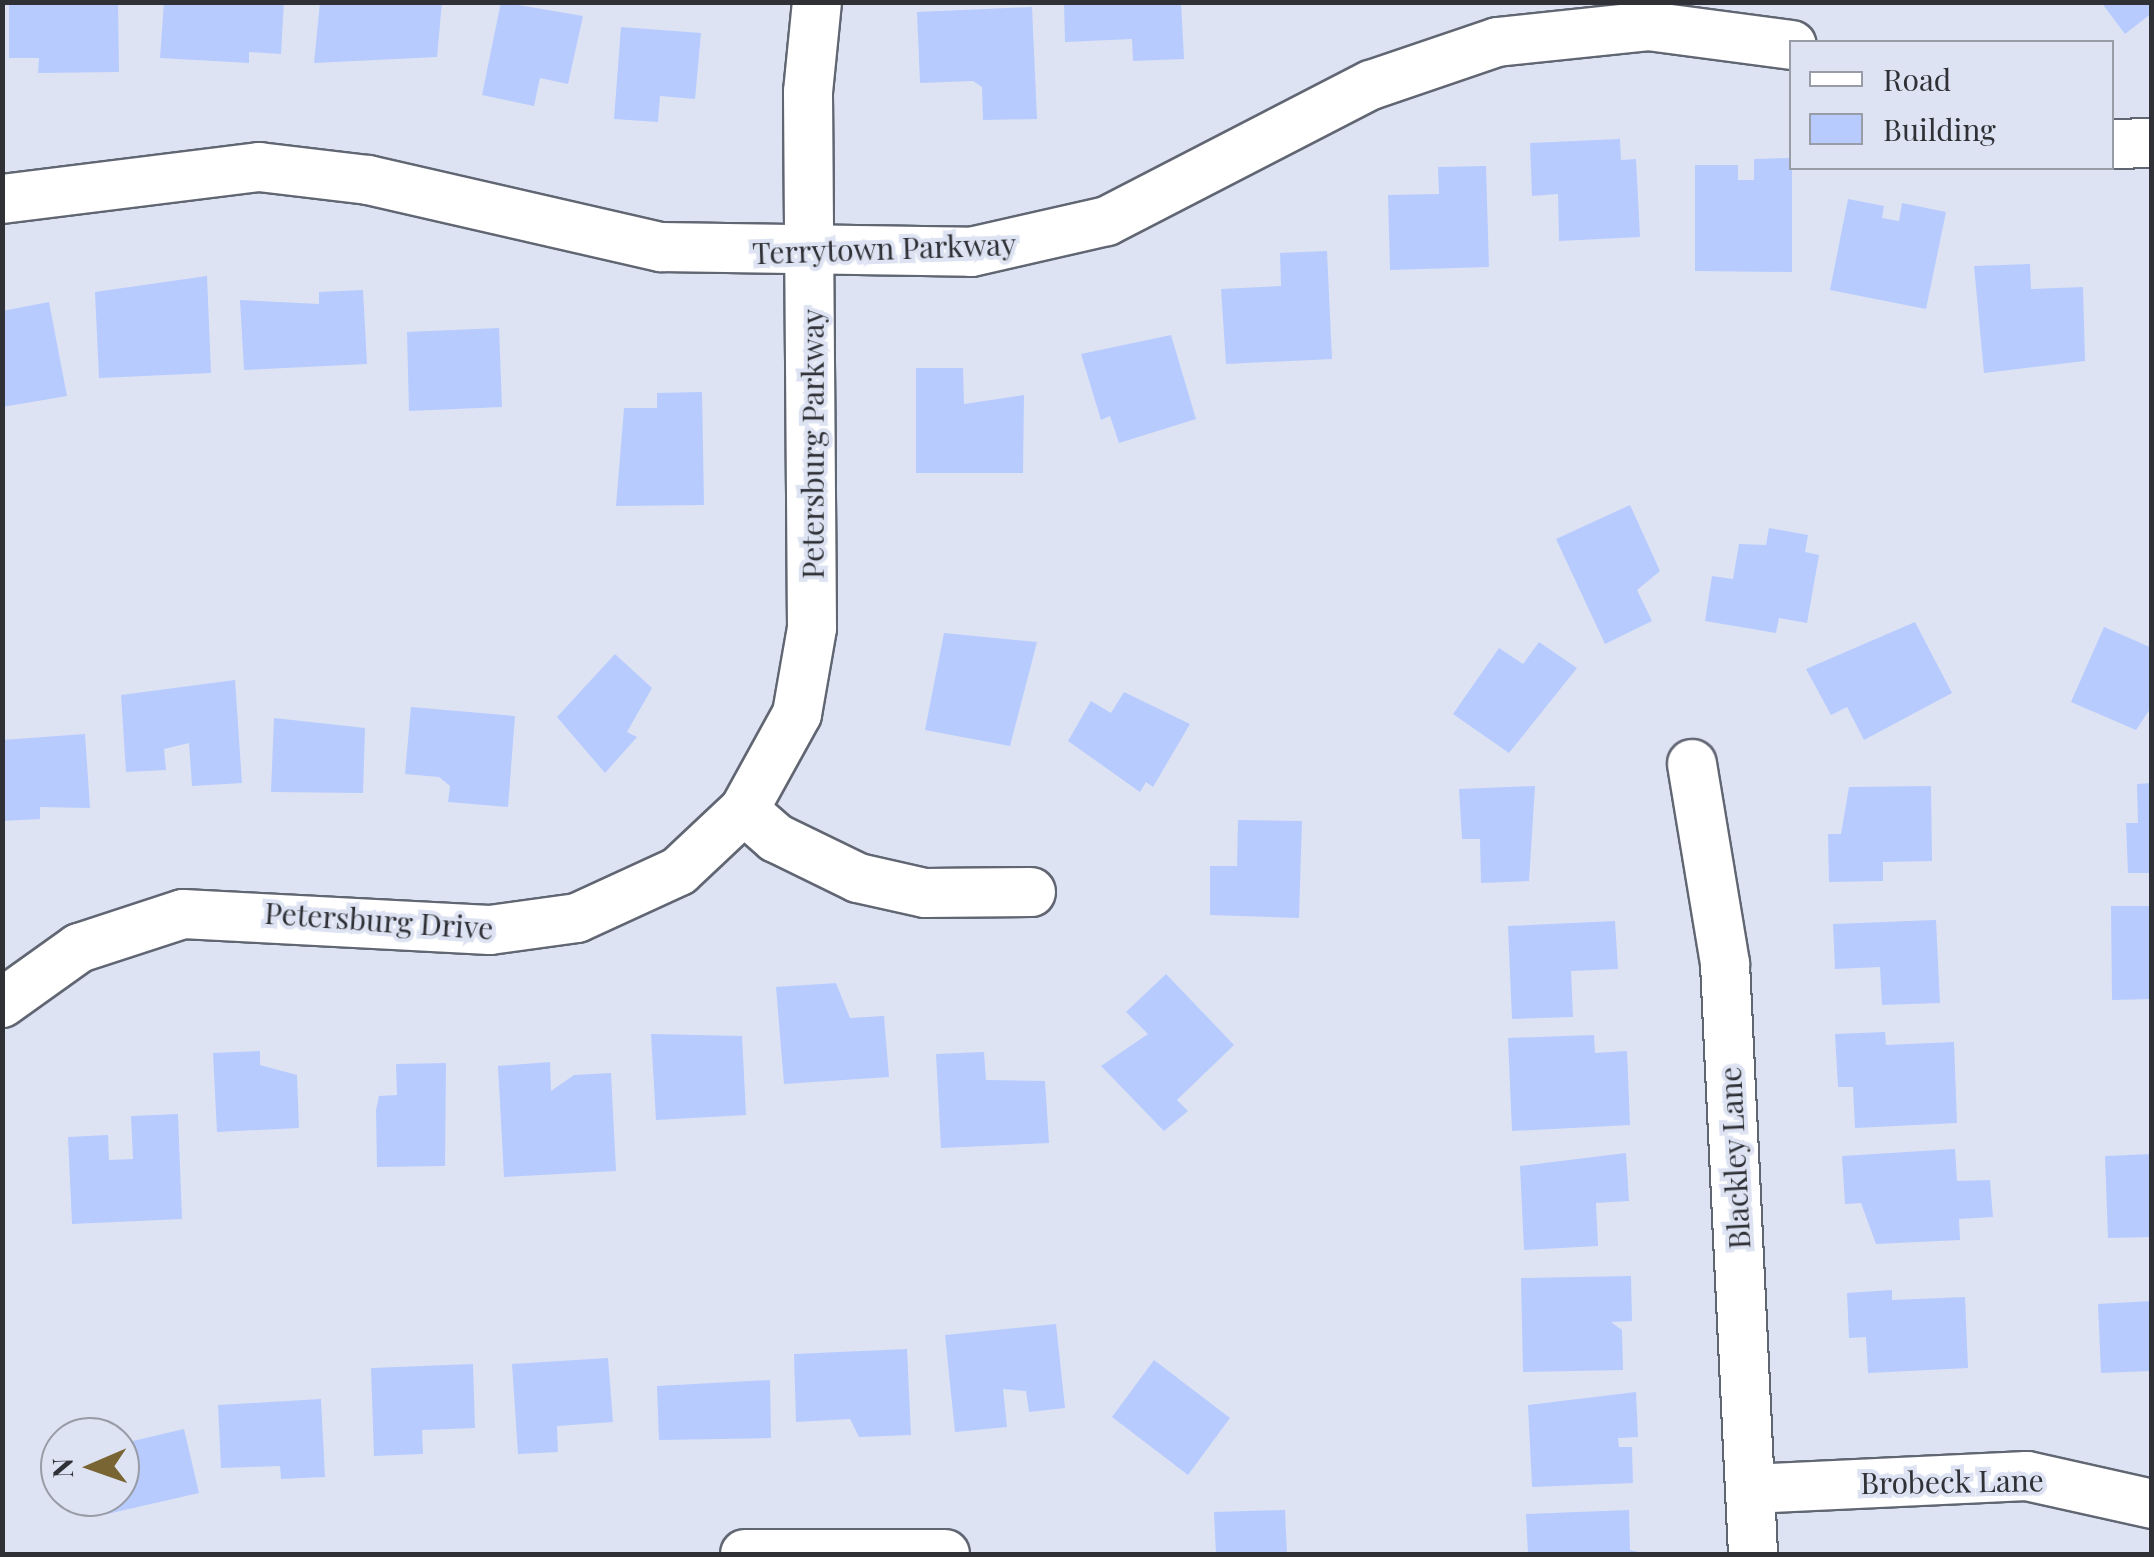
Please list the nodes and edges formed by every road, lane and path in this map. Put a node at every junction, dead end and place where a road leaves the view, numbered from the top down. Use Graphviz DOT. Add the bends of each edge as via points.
graph roads {
  1 [pos="816,2"];
  2 [pos="1789,45"];
  3 [pos="2152,143"];
  4 [pos="2114,144"];
  5 [pos="2,199"];
  6 [pos="813,255"];
  7 [pos="1692,764"];
  8 [pos="744,810"];
  9 [pos="1031,892"];
  10 [pos="2,1003"];
  11 [pos="1750,1489"];
  12 [pos="2152,1504"];
  13 [pos="745,1554"];
  14 [pos="945,1554"];
  15 [pos="1753,1554"];
  1 -- 6 [label="street, Petersburg Parkway" via="808,92"];
  2 -- 6 [label="street, Terrytown Parkway" via="1648,26 1497,42 1371,85 1070,234 971,252"];
  3 -- 4 [label="street"];
  5 -- 6 [label="street, Terrytown Parkway" via="167,172 301,170 662,247"];
  6 -- 8 [label="street, Petersburg Parkway" via="810,650 797,714"];
  7 -- 11 [label="street, Blackley Lane" via="1725,964"];
  8 -- 9 [label="street" via="776,838 858,878 925,893"];
  8 -- 10 [label="street, Petersburg Drive" via="678,871 577,918 490,930 254,911 173,916 58,959"];
  11 -- 12 [label="street, Brobeck Lane" via="2027,1476"];
  11 -- 15 [label="street, Blackley Lane"];
  13 -- 14 [label="street"];
}
